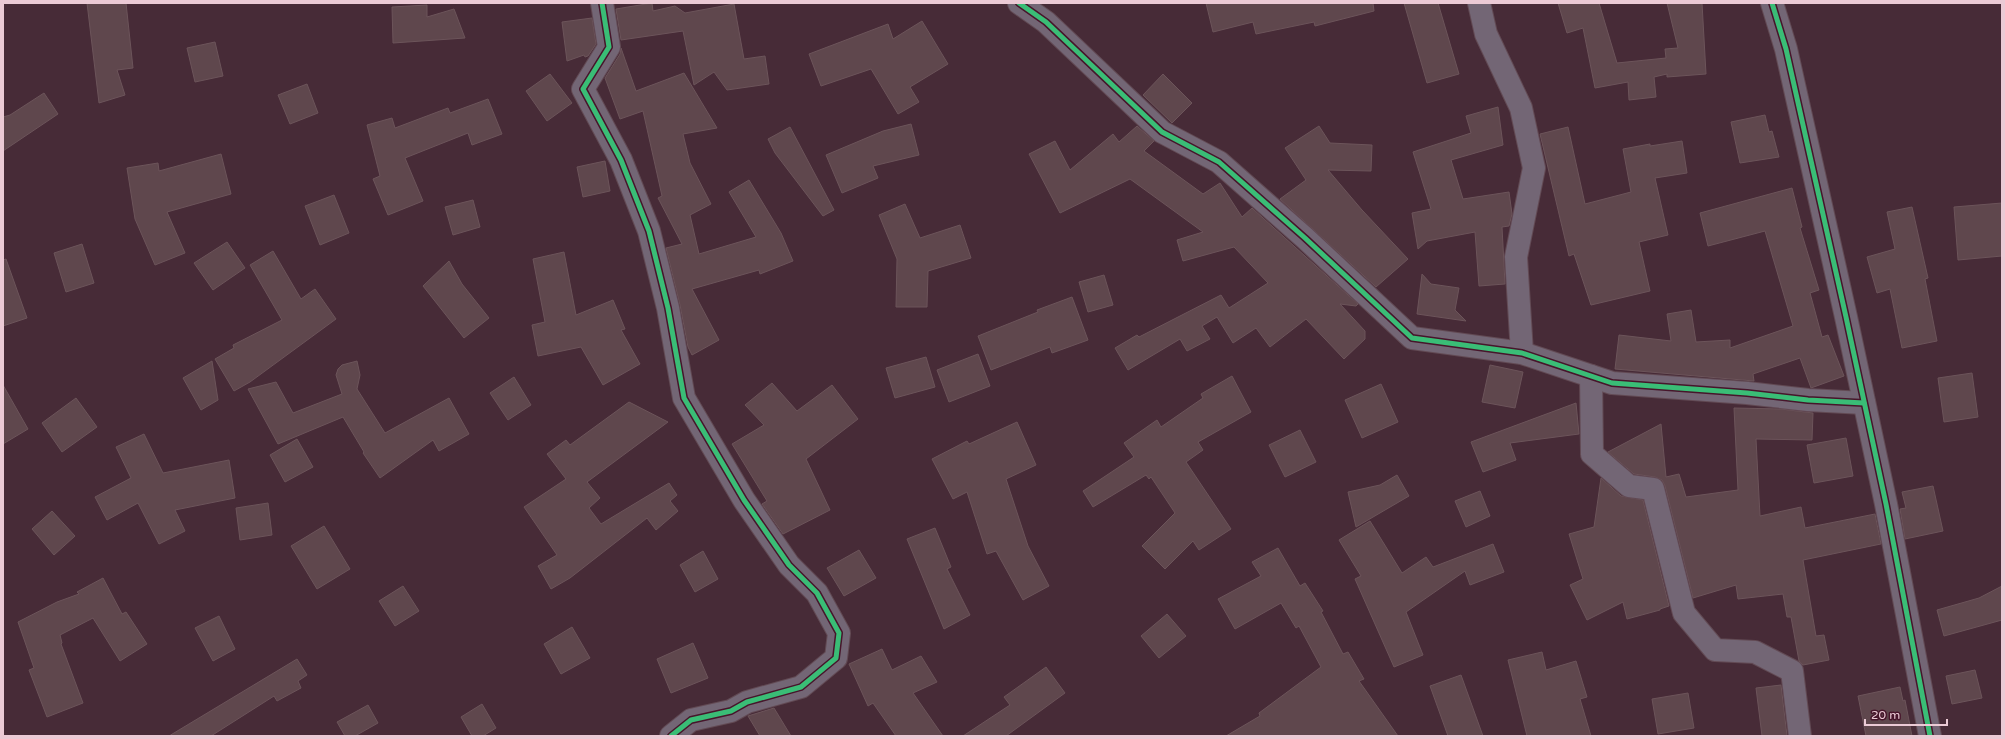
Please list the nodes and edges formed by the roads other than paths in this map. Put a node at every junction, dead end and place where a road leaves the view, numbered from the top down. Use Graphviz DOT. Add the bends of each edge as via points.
graph roads {
  1 [pos="602,3"];
  2 [pos="1019,3"];
  3 [pos="1479,3"];
  4 [pos="1772,3"];
  5 [pos="1522,353"];
  6 [pos="1591,376"];
  7 [pos="1864,403"];
  8 [pos="671,736"];
  9 [pos="1800,736"];
  10 [pos="1930,736"];
  1 -- 8 [label="street" via="609,47 583,89 621,160 649,231 668,308 684,398 744,500 790,565 817,593 839,632 836,658 801,687 747,702 731,711 692,720"];
  2 -- 5 [label="street" via="1046,22 1162,132 1219,162 1412,338"];
  3 -- 5 [label="street" via="1486,34 1521,108 1534,168 1516,257"];
  4 -- 7 [label="street" via="1786,49"];
  5 -- 6 [label="street"];
  6 -- 7 [label="street" via="1612,383"];
  6 -- 9 [label="street" via="1592,454 1629,486 1653,489 1684,613 1715,650 1755,652 1792,670"];
  7 -- 10 [label="street"];
}
